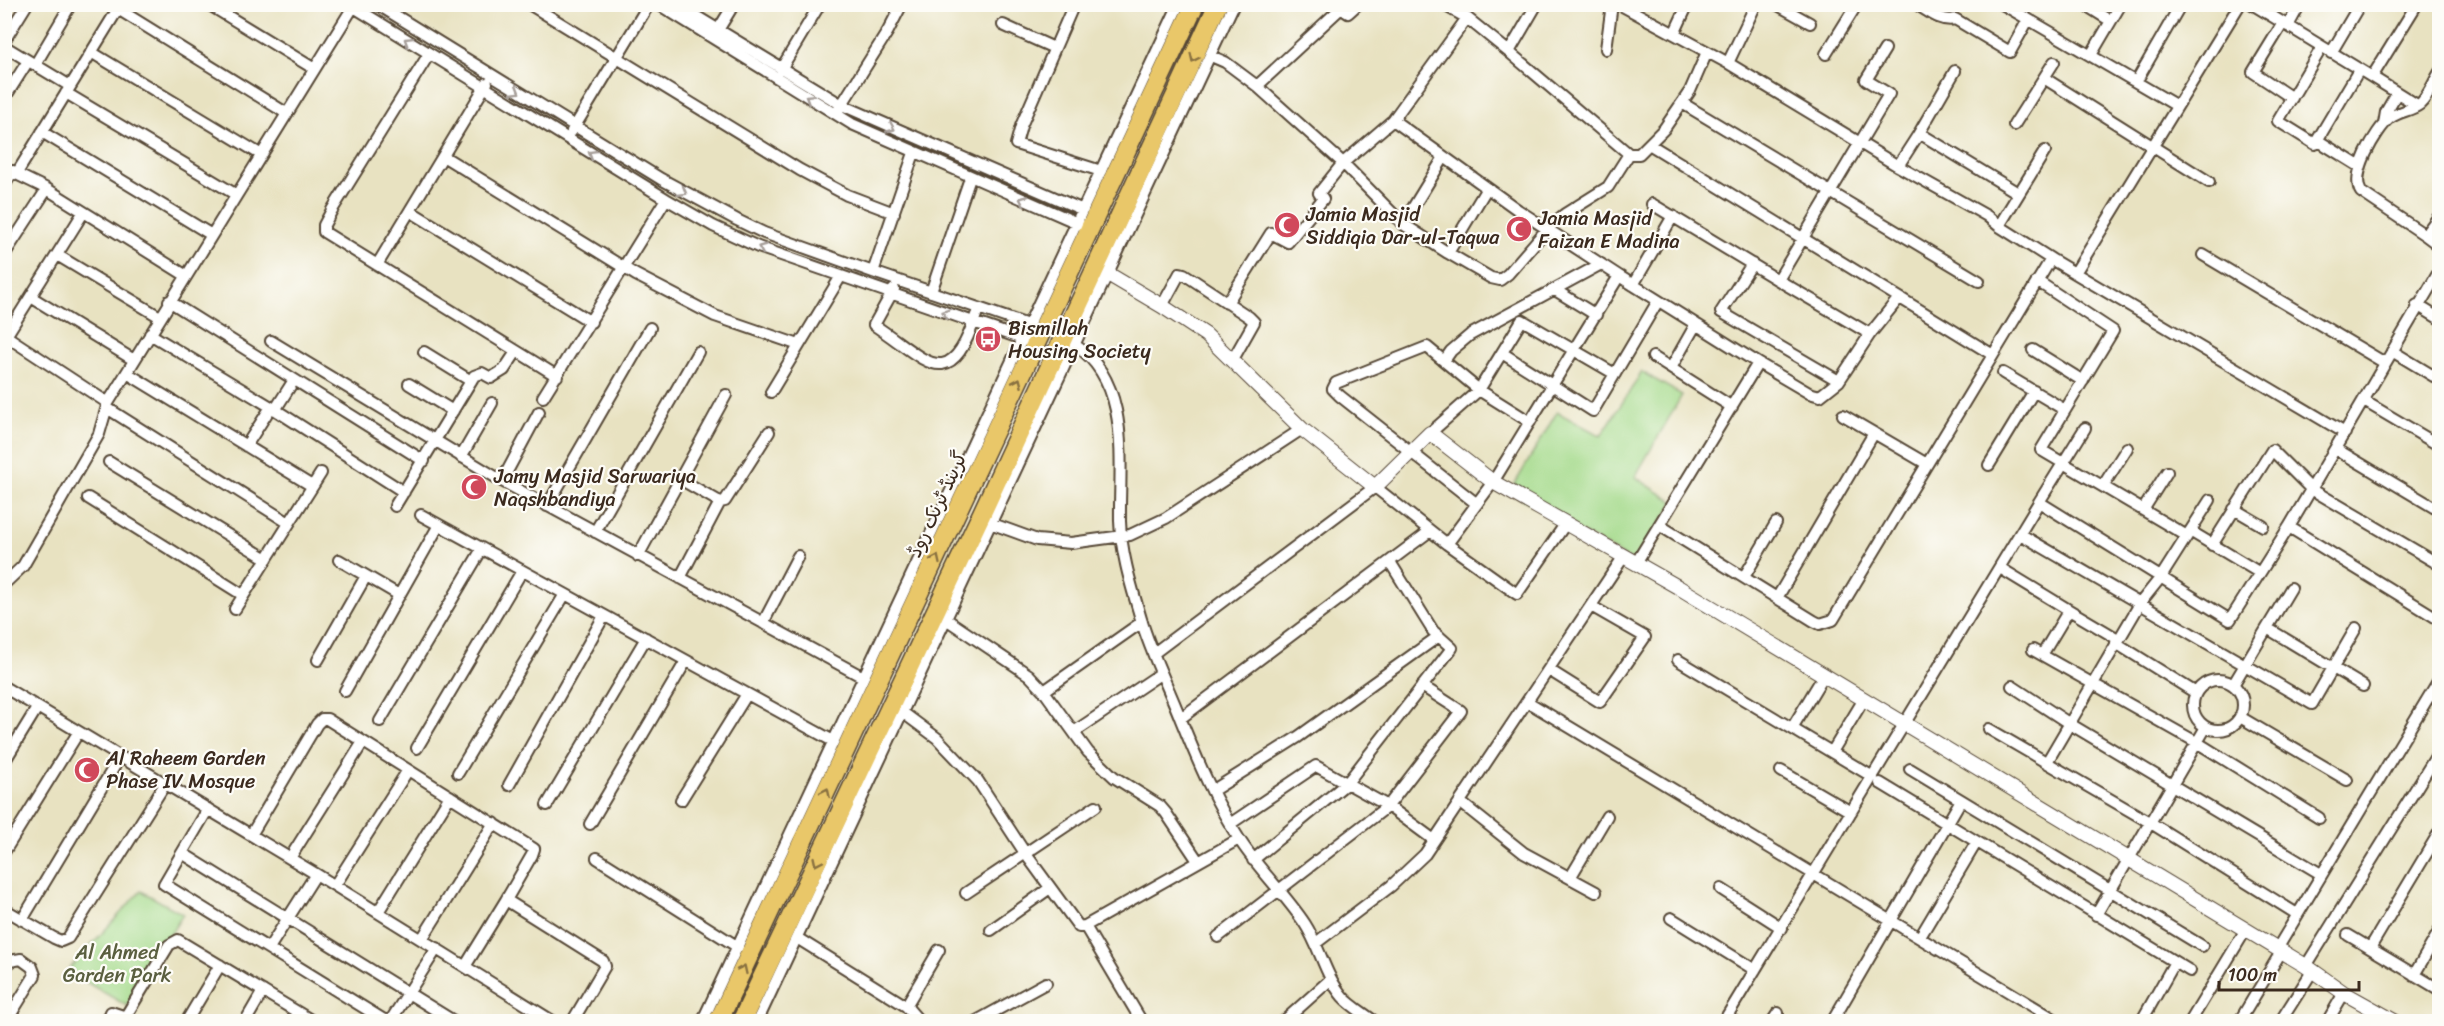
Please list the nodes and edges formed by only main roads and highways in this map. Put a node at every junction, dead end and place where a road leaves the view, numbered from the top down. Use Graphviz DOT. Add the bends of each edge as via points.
graph roads {
  1 [pos="1195,4"];
  2 [pos="1218,4"];
  3 [pos="962,503"];
  4 [pos="986,518"];
  5 [pos="751,1018"];
  6 [pos="718,1022"];
  1 -- 3 [label="highway, گرینڈ ٹرنک روڈ" via="1028,341 969,469"];
  2 -- 4 [label="highway, one-way"];
  3 -- 4 [label="highway"];
  6 -- 3 [label="highway, گرینڈ ٹرنک روڈ, one-way" via="912,591"];
  4 -- 5 [label="highway, one-way"];
}
